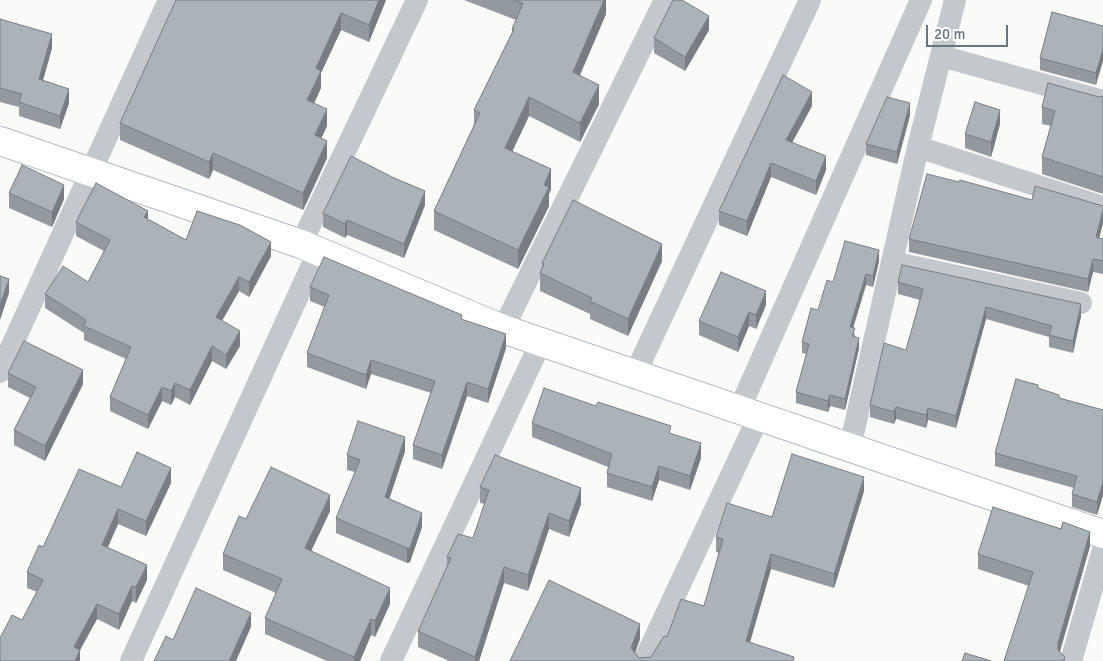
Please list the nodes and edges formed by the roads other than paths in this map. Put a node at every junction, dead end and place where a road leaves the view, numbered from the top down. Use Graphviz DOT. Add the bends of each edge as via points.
graph roads {
  1 [pos="169,0"];
  2 [pos="417,0"];
  3 [pos="665,0"];
  4 [pos="810,0"];
  5 [pos="921,0"];
  6 [pos="955,0"];
  7 [pos="941,56"];
  8 [pos="1103,100"];
  9 [pos="0,142"];
  10 [pos="918,147"];
  11 [pos="90,173"];
  12 [pos="1103,207"];
  13 [pos="309,248"];
  14 [pos="892,262"];
  15 [pos="1080,303"];
  16 [pos="503,329"];
  17 [pos="541,342"];
  18 [pos="0,372"];
  19 [pos="635,374"];
  20 [pos="749,413"];
  21 [pos="850,447"];
  22 [pos="1103,534"];
  23 [pos="1103,550"];
  24 [pos="131,661"];
  25 [pos="391,661"];
  26 [pos="644,661"];
  27 [pos="1071,661"];
  1 -- 11 [label="street"];
  2 -- 13 [label="street"];
  3 -- 16 [label="street"];
  4 -- 19 [label="street"];
  5 -- 20 [label="street"];
  6 -- 7 [label="street"];
  7 -- 8 [label="street"];
  7 -- 10 [label="street"];
  9 -- 11 [label="street"];
  10 -- 12 [label="street"];
  10 -- 14 [label="street"];
  11 -- 13 [label="street"];
  11 -- 18 [label="street"];
  13 -- 16 [label="street"];
  13 -- 24 [label="street"];
  14 -- 15 [label="street"];
  14 -- 21 [label="street"];
  16 -- 17 [label="street"];
  17 -- 19 [label="street"];
  17 -- 25 [label="street"];
  19 -- 20 [label="street"];
  20 -- 21 [label="street"];
  20 -- 26 [label="street"];
  21 -- 22 [label="street"];
  23 -- 27 [label="street"];
}
